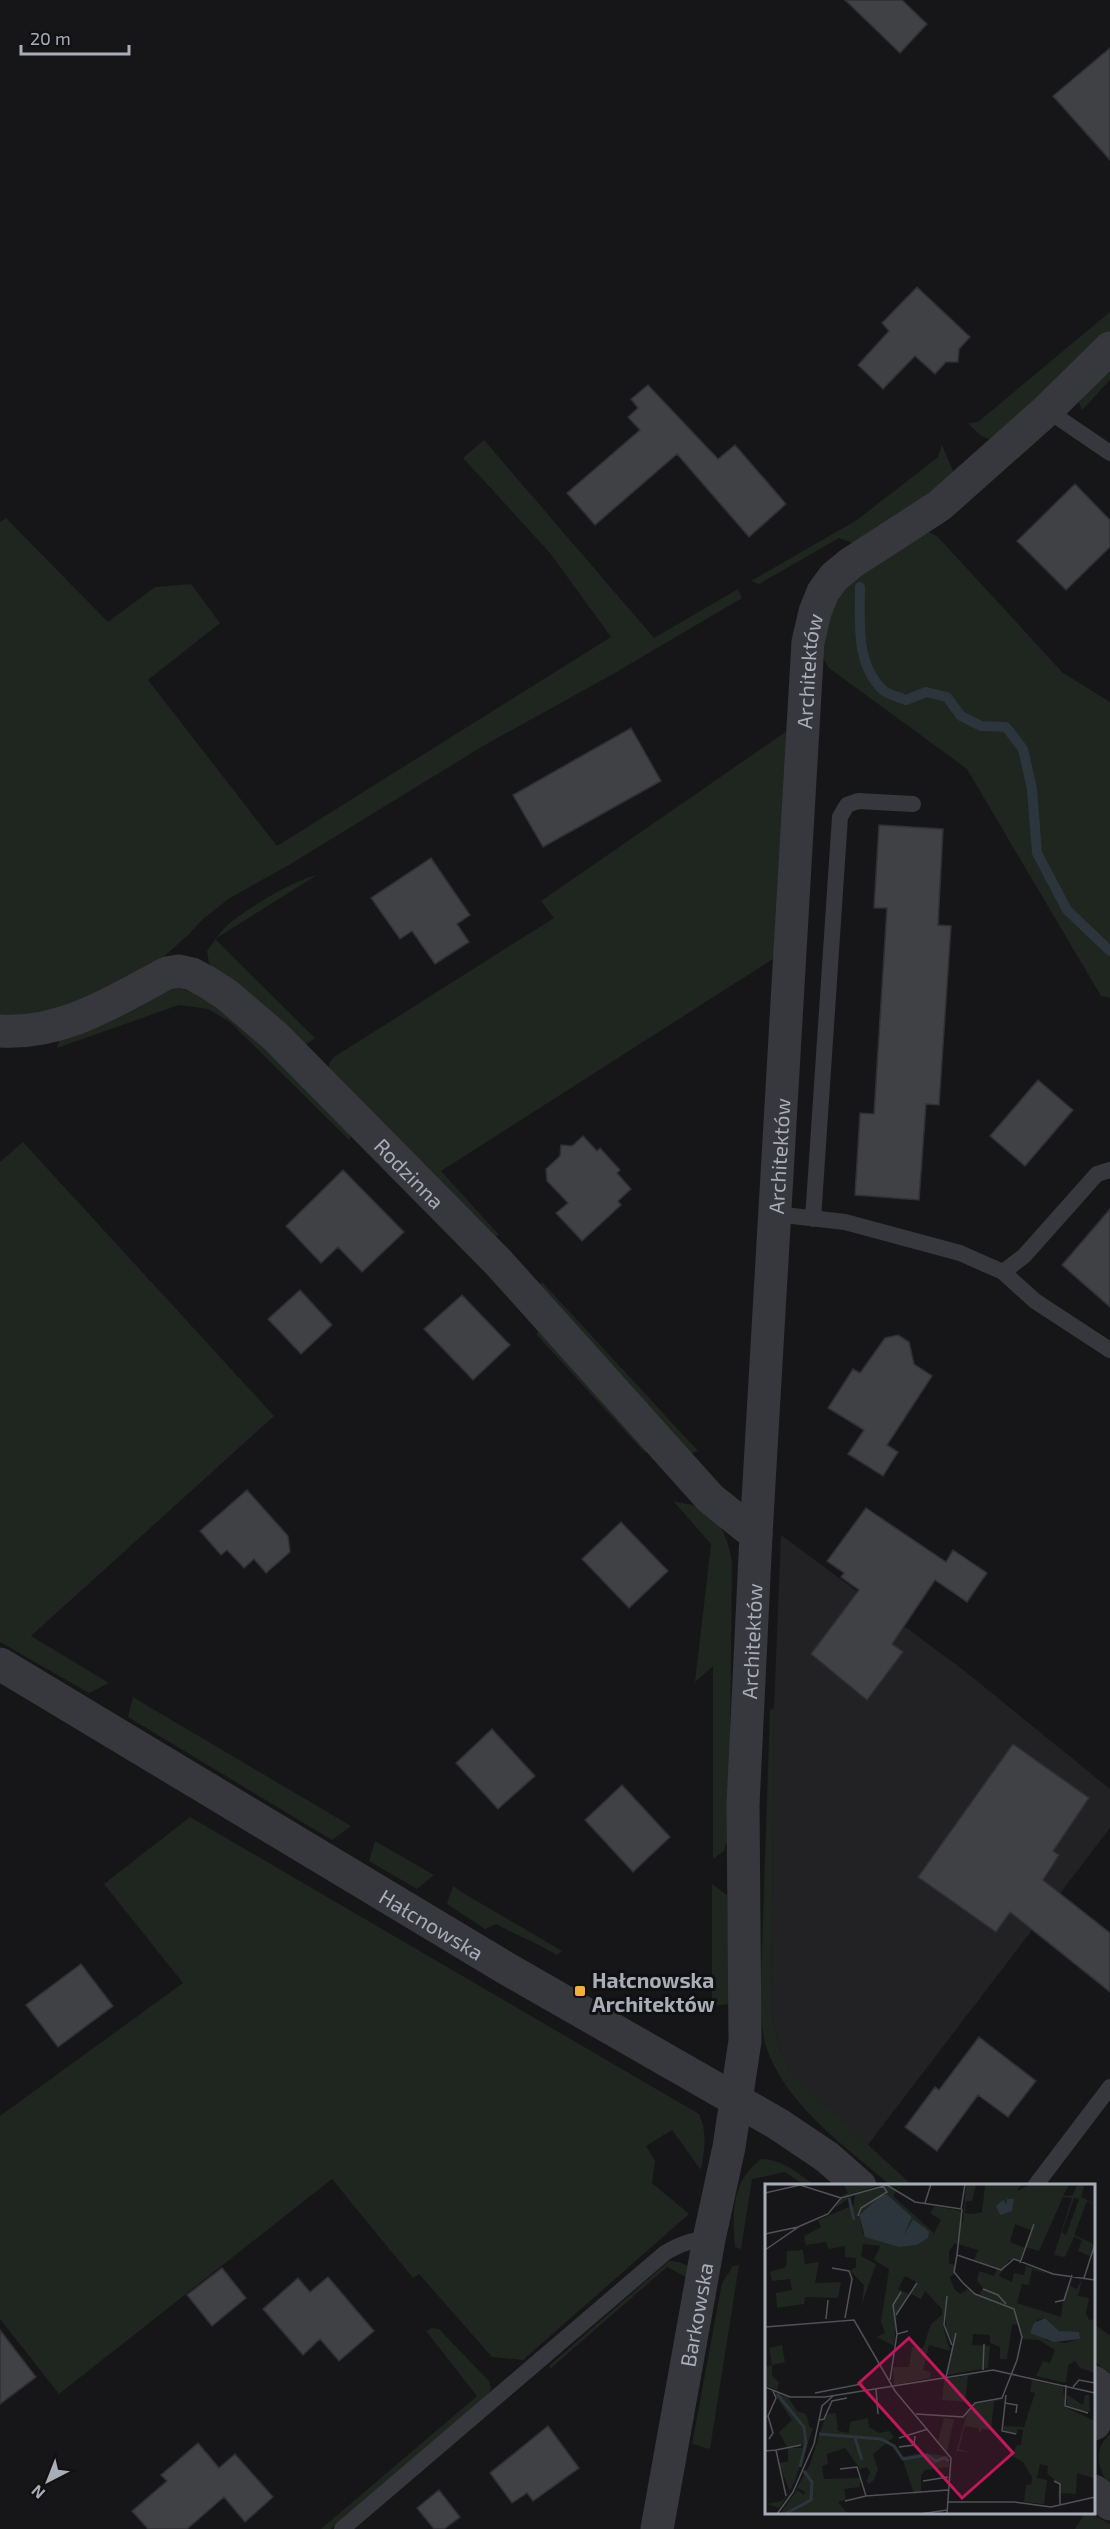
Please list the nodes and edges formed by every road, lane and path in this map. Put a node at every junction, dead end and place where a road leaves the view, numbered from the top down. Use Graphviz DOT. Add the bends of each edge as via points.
graph roads {
  1 [pos="1110,348"];
  2 [pos="1047,411"];
  3 [pos="1110,453"];
  4 [pos="913,804"];
  5 [pos="0,1031"];
  6 [pos="1110,1170"];
  7 [pos="775,1214"];
  8 [pos="813,1219"];
  9 [pos="1003,1272"];
  10 [pos="1110,1350"];
  11 [pos="756,1535"];
  12 [pos="0,1664"];
  13 [pos="1110,2087"];
  14 [pos="735,2100"];
  15 [pos="858,2184"];
  16 [pos="1037,2184"];
  17 [pos="709,2239"];
  18 [pos="1095,2383"];
  19 [pos="1110,2397"];
  20 [pos="1095,2422"];
  21 [pos="1095,2492"];
  22 [pos="1110,2504"];
  23 [pos="342,2529"];
  24 [pos="657,2529"];
  1 -- 2 [label="street, Architektów"];
  2 -- 3 [label="lane"];
  2 -- 7 [label="street, Architektów" via="939,506 834,577 815,612 808,642"];
  4 -- 8 [label="lane" via="858,801 847,805 840,817"];
  5 -- 11 [label="street, Rodzinna" via="36,1030 89,1015 167,973 179,971 207,982 285,1046 498,1262 710,1498"];
  6 -- 9 [label="lane" via="1097,1174 1024,1256"];
  7 -- 8 [label="lane"];
  7 -- 11 [label="street, Architektów"];
  8 -- 9 [label="lane" via="845,1222 960,1252"];
  9 -- 10 [label="lane" via="1035,1301"];
  11 -- 14 [label="street, Architektów" via="743,1805 745,2041"];
  12 -- 14 [label="street, Hałcnowska" via="509,1970"];
  13 -- 16 [label="lane"];
  14 -- 15 [label="street, Hałcnowska" via="802,2139"];
  14 -- 17 [label="street, Barkowska"];
  17 -- 23 [label="lane" via="681,2243 665,2253"];
  17 -- 24 [label="street, Barkowska"];
  18 -- 19 [label="street"];
  19 -- 20 [label="street"];
  21 -- 22 [label="street"];
}
